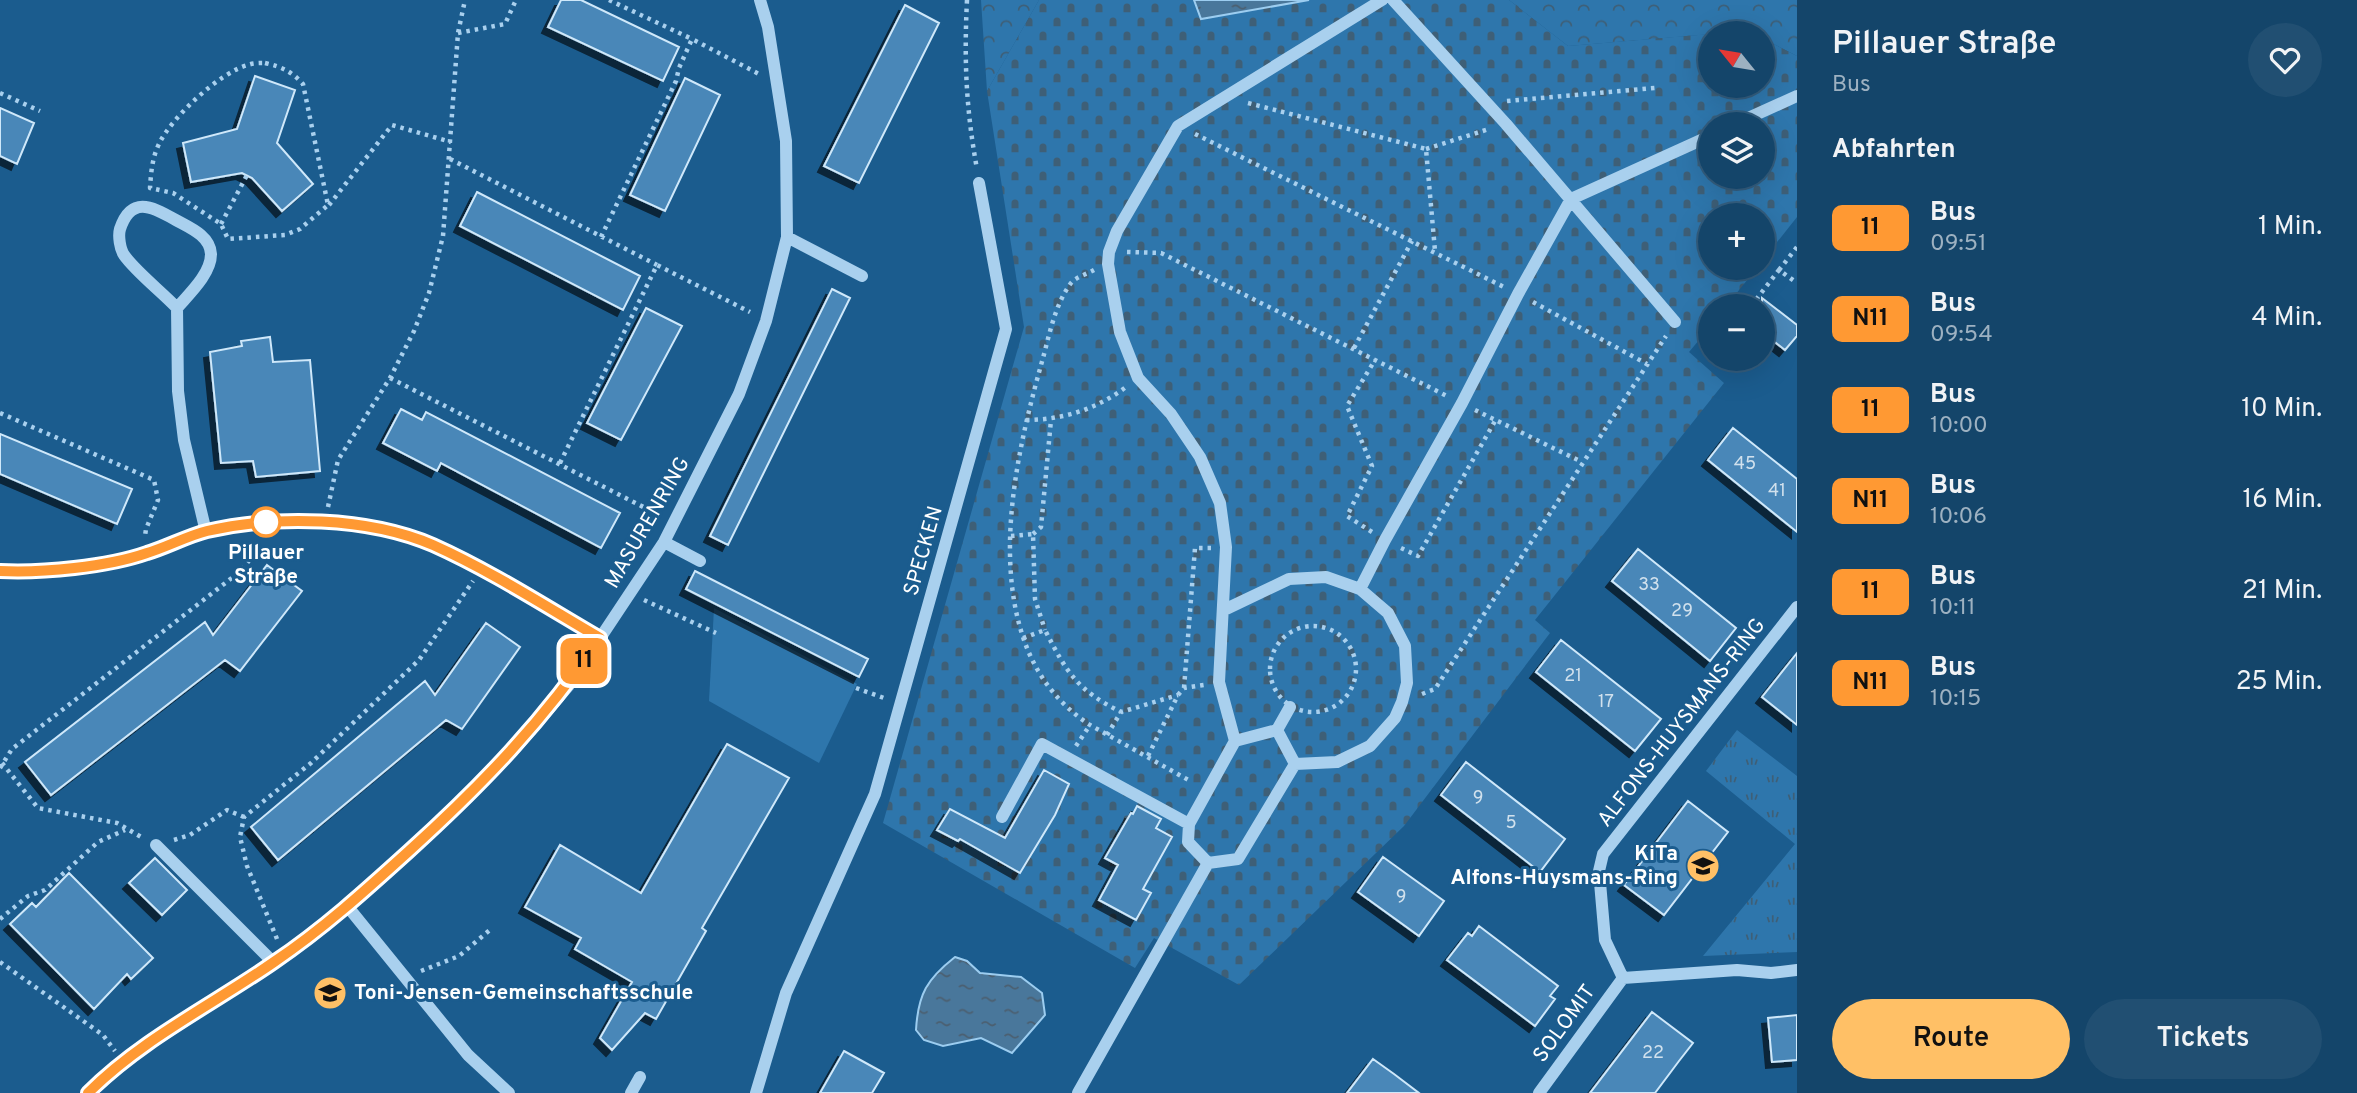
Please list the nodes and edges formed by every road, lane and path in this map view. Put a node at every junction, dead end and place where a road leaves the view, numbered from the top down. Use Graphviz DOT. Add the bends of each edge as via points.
graph roads {
  1 [pos="465,0"];
  2 [pos="516,0"];
  3 [pos="608,0"];
  4 [pos="760,0"];
  5 [pos="967,0"];
  6 [pos="1382,0"];
  7 [pos="1393,0"];
  8 [pos="458,33"];
  9 [pos="692,40"];
  10 [pos="778,83"];
  11 [pos="1655,89"];
  12 [pos="0,93"];
  13 [pos="1797,96"];
  14 [pos="1223,97"];
  15 [pos="1486,103"];
  16 [pos="40,111"];
  17 [pos="1762,112"];
  18 [pos="1506,124"];
  19 [pos="1178,126"];
  20 [pos="1698,141"];
  21 [pos="451,142"];
  22 [pos="1426,149"];
  23 [pos="450,159"];
  24 [pos="247,175"];
  25 [pos="979,183"];
  26 [pos="1572,199"];
  27 [pos="328,205"];
  28 [pos="222,224"];
  29 [pos="601,237"];
  30 [pos="787,237"];
  31 [pos="207,240"];
  32 [pos="1412,241"];
  33 [pos="1797,247"];
  34 [pos="1435,251"];
  35 [pos="1109,258"];
  36 [pos="657,265"];
  37 [pos="1779,270"];
  38 [pos="862,276"];
  39 [pos="1797,283"];
  40 [pos="1518,294"];
  41 [pos="1760,294"];
  42 [pos="177,308"];
  43 [pos="766,321"];
  44 [pos="1675,322"];
  45 [pos="1354,348"];
  46 [pos="1647,364"];
  47 [pos="390,378"];
  48 [pos="1138,378"];
  49 [pos="1462,403"];
  50 [pos="0,413"];
  51 [pos="1026,420"];
  52 [pos="1051,420"];
  53 [pos="1582,462"];
  54 [pos="559,463"];
  55 [pos="326,522"];
  56 [pos="674,523"];
  57 [pos="206,532"];
  58 [pos="1033,534"];
  59 [pos="1011,536"];
  60 [pos="664,542"];
  61 [pos="1226,547"];
  62 [pos="258,548"];
  63 [pos="145,554"];
  64 [pos="699,561"];
  65 [pos="481,569"];
  66 [pos="0,571"];
  67 [pos="1360,589"];
  68 [pos="631,594"];
  69 [pos="1797,607"];
  70 [pos="1224,610"];
  71 [pos="1045,630"];
  72 [pos="716,633"];
  73 [pos="600,638"];
  74 [pos="1023,638"];
  75 [pos="1219,682"];
  76 [pos="856,688"];
  77 [pos="1184,688"];
  78 [pos="1178,695"];
  79 [pos="1402,702"];
  80 [pos="901,704"];
  81 [pos="1290,706"];
  82 [pos="1121,712"];
  83 [pos="1277,730"];
  84 [pos="1107,735"];
  85 [pos="1235,741"];
  86 [pos="1148,756"];
  87 [pos="1295,764"];
  88 [pos="1,765"];
  89 [pos="1208,792"];
  90 [pos="244,817"];
  91 [pos="1002,817"];
  92 [pos="1189,824"];
  93 [pos="126,829"];
  94 [pos="156,845"];
  95 [pos="1208,863"];
  96 [pos="348,907"];
  97 [pos="0,919"];
  98 [pos="491,929"];
  99 [pos="279,959"];
  100 [pos="0,962"];
  101 [pos="1797,970"];
  102 [pos="406,977"];
  103 [pos="1623,978"];
  104 [pos="123,1063"];
  105 [pos="640,1077"];
  106 [pos="88,1093"];
  107 [pos="509,1093"];
  108 [pos="631,1093"];
  109 [pos="756,1093"];
  110 [pos="1078,1093"];
  111 [pos="1539,1093"];
  1 -- 8 [label="path"];
  2 -- 8 [label="path" via="505,24"];
  3 -- 9 [label="path"];
  4 -- 10 [label="street, MASURENRING"];
  5 -- 25 [label="path" via="964,61"];
  6 -- 14 [label="street"];
  7 -- 15 [label="street"];
  8 -- 21 [label="path"];
  9 -- 10 [label="path"];
  9 -- 29 [label="path"];
  10 -- 30 [label="street, MASURENRING" via="786,141"];
  11 -- 15 [label="path"];
  12 -- 16 [label="path"];
  13 -- 17 [label="street"];
  14 -- 19 [label="street"];
  14 -- 22 [label="path"];
  15 -- 18 [label="street"];
  18 -- 22 [label="path"];
  18 -- 26 [label="street"];
  19 -- 32 [label="path"];
  19 -- 35 [label="street" via="1117,231"];
  20 -- 26 [label="street"];
  21 -- 23 [label="path"];
  21 -- 27 [label="path" via="392,125"];
  22 -- 34 [label="path"];
  23 -- 29 [label="path"];
  23 -- 47 [label="path" via="443,236 429,293"];
  24 -- 28 [label="path"];
  25 -- 80 [label="street, SPECKEN" via="1006,329"];
  26 -- 40 [label="street"];
  26 -- 44 [label="street"];
  27 -- 28 [label="path" via="300,229 285,235 228,239"];
  27 -- 28 [label="path" via="303,84 283,67 247,65 178,115 153,160 150,188 173,193"];
  28 -- 31 [label="path"];
  29 -- 36 [label="path"];
  30 -- 38 [label="street"];
  30 -- 43 [label="street, MASURENRING"];
  31 -- 42 [label="street" via="210,262"];
  31 -- 42 [label="street" via="153,207 137,207 125,217 119,234 122,253"];
  32 -- 34 [label="path"];
  32 -- 45 [label="path"];
  33 -- 37 [label="path"];
  34 -- 40 [label="path"];
  35 -- 45 [label="path" via="1161,253"];
  35 -- 48 [label="street" via="1120,332"];
  35 -- 51 [label="path" via="1073,280 1058,306"];
  36 -- 43 [label="path"];
  36 -- 54 [label="path"];
  37 -- 39 [label="path"];
  37 -- 41 [label="path"];
  40 -- 46 [label="path"];
  40 -- 49 [label="street"];
  42 -- 57 [label="street" via="184,440"];
  43 -- 56 [label="street, MASURENRING" via="740,394"];
  44 -- 46 [label="path"];
  45 -- 49 [label="path"];
  46 -- 53 [label="path"];
  47 -- 54 [label="path"];
  47 -- 55 [label="path" via="338,460"];
  48 -- 52 [label="path" via="1110,399"];
  48 -- 61 [label="street" via="1171,414 1200,457 1220,503"];
  49 -- 53 [label="path"];
  49 -- 67 [label="street"];
  50 -- 63 [label="path" via="154,481 158,500 146,528"];
  51 -- 52 [label="path"];
  51 -- 59 [label="path"];
  52 -- 58 [label="path" via="1041,527"];
  53 -- 79 [label="path" via="1435,689"];
  54 -- 56 [label="path"];
  55 -- 57 [label="street" via="259,523"];
  55 -- 65 [label="street" via="379,529 430,544"];
  56 -- 60 [label="street, MASURENRING"];
  57 -- 63 [label="street"];
  58 -- 59 [label="path"];
  58 -- 71 [label="path" via="1035,599"];
  59 -- 74 [label="path" via="1014,602"];
  60 -- 64 [label="street"];
  60 -- 68 [label="street, MASURENRING"];
  61 -- 70 [label="street"];
  61 -- 77 [label="path" via="1195,548"];
  62 -- 88 [label="path" via="242,570 12,749"];
  63 -- 66 [label="street" via="26,573"];
  65 -- 73 [label="street"];
  65 -- 90 [label="path" via="419,660 311,763"];
  67 -- 70 [label="street" via="1326,577 1289,579"];
  67 -- 79 [label="street" via="1388,613 1405,646 1407,683"];
  68 -- 72 [label="path"];
  68 -- 73 [label="street, MASURENRING"];
  69 -- 103 [label="street, ALFONS-HUYSMANS-RING" via="1603,853 1599,871 1605,940"];
  70 -- 75 [label="street"];
  71 -- 74 [label="path"];
  71 -- 82 [label="path" via="1073,679 1094,698"];
  73 -- 96 [label="street, MASURENRING" via="569,685 517,746"];
  74 -- 84 [label="path" via="1053,694 1075,716"];
  75 -- 77 [label="path"];
  75 -- 85 [label="street"];
  76 -- 80 [label="path"];
  77 -- 78 [label="path"];
  78 -- 82 [label="path"];
  78 -- 86 [label="path"];
  79 -- 87 [label="street" via="1395,718 1370,746 1337,762"];
  80 -- 109 [label="street, SPECKEN" via="875,794 786,993"];
  81 -- 81 [label="path" via="1278,696 1271,680 1270,662 1276,647 1303,627 1335,631 1355,657 1352,689 1341,703 1326,711 1307,713"];
  81 -- 83 [label="street"];
  82 -- 84 [label="path"];
  83 -- 85 [label="street"];
  83 -- 87 [label="street"];
  84 -- 86 [label="path"];
  85 -- 89 [label="street"];
  86 -- 89 [label="path"];
  87 -- 95 [label="street" via="1238,859"];
  88 -- 93 [label="path" via="38,807 117,823"];
  89 -- 92 [label="street"];
  90 -- 94 [label="path" via="227,810 190,835"];
  90 -- 99 [label="path" via="240,837 247,866"];
  91 -- 92 [label="street" via="1042,744"];
  92 -- 95 [label="street" via="1188,842"];
  93 -- 94 [label="path"];
  93 -- 97 [label="path" via="98,842 45,890 27,896"];
  94 -- 99 [label="street"];
  95 -- 110 [label="street"];
  96 -- 99 [label="street, MASURENRING"];
  96 -- 102 [label="street"];
  98 -- 102 [label="path" via="459,956"];
  99 -- 104 [label="street, MASURENRING"];
  100 -- 104 [label="path" via="103,1035"];
  101 -- 103 [label="street"];
  102 -- 107 [label="street" via="468,1055"];
  103 -- 111 [label="street, SOLOMIT"];
  104 -- 106 [label="street, MASURENRING"];
  105 -- 108 [label="street"];
}
